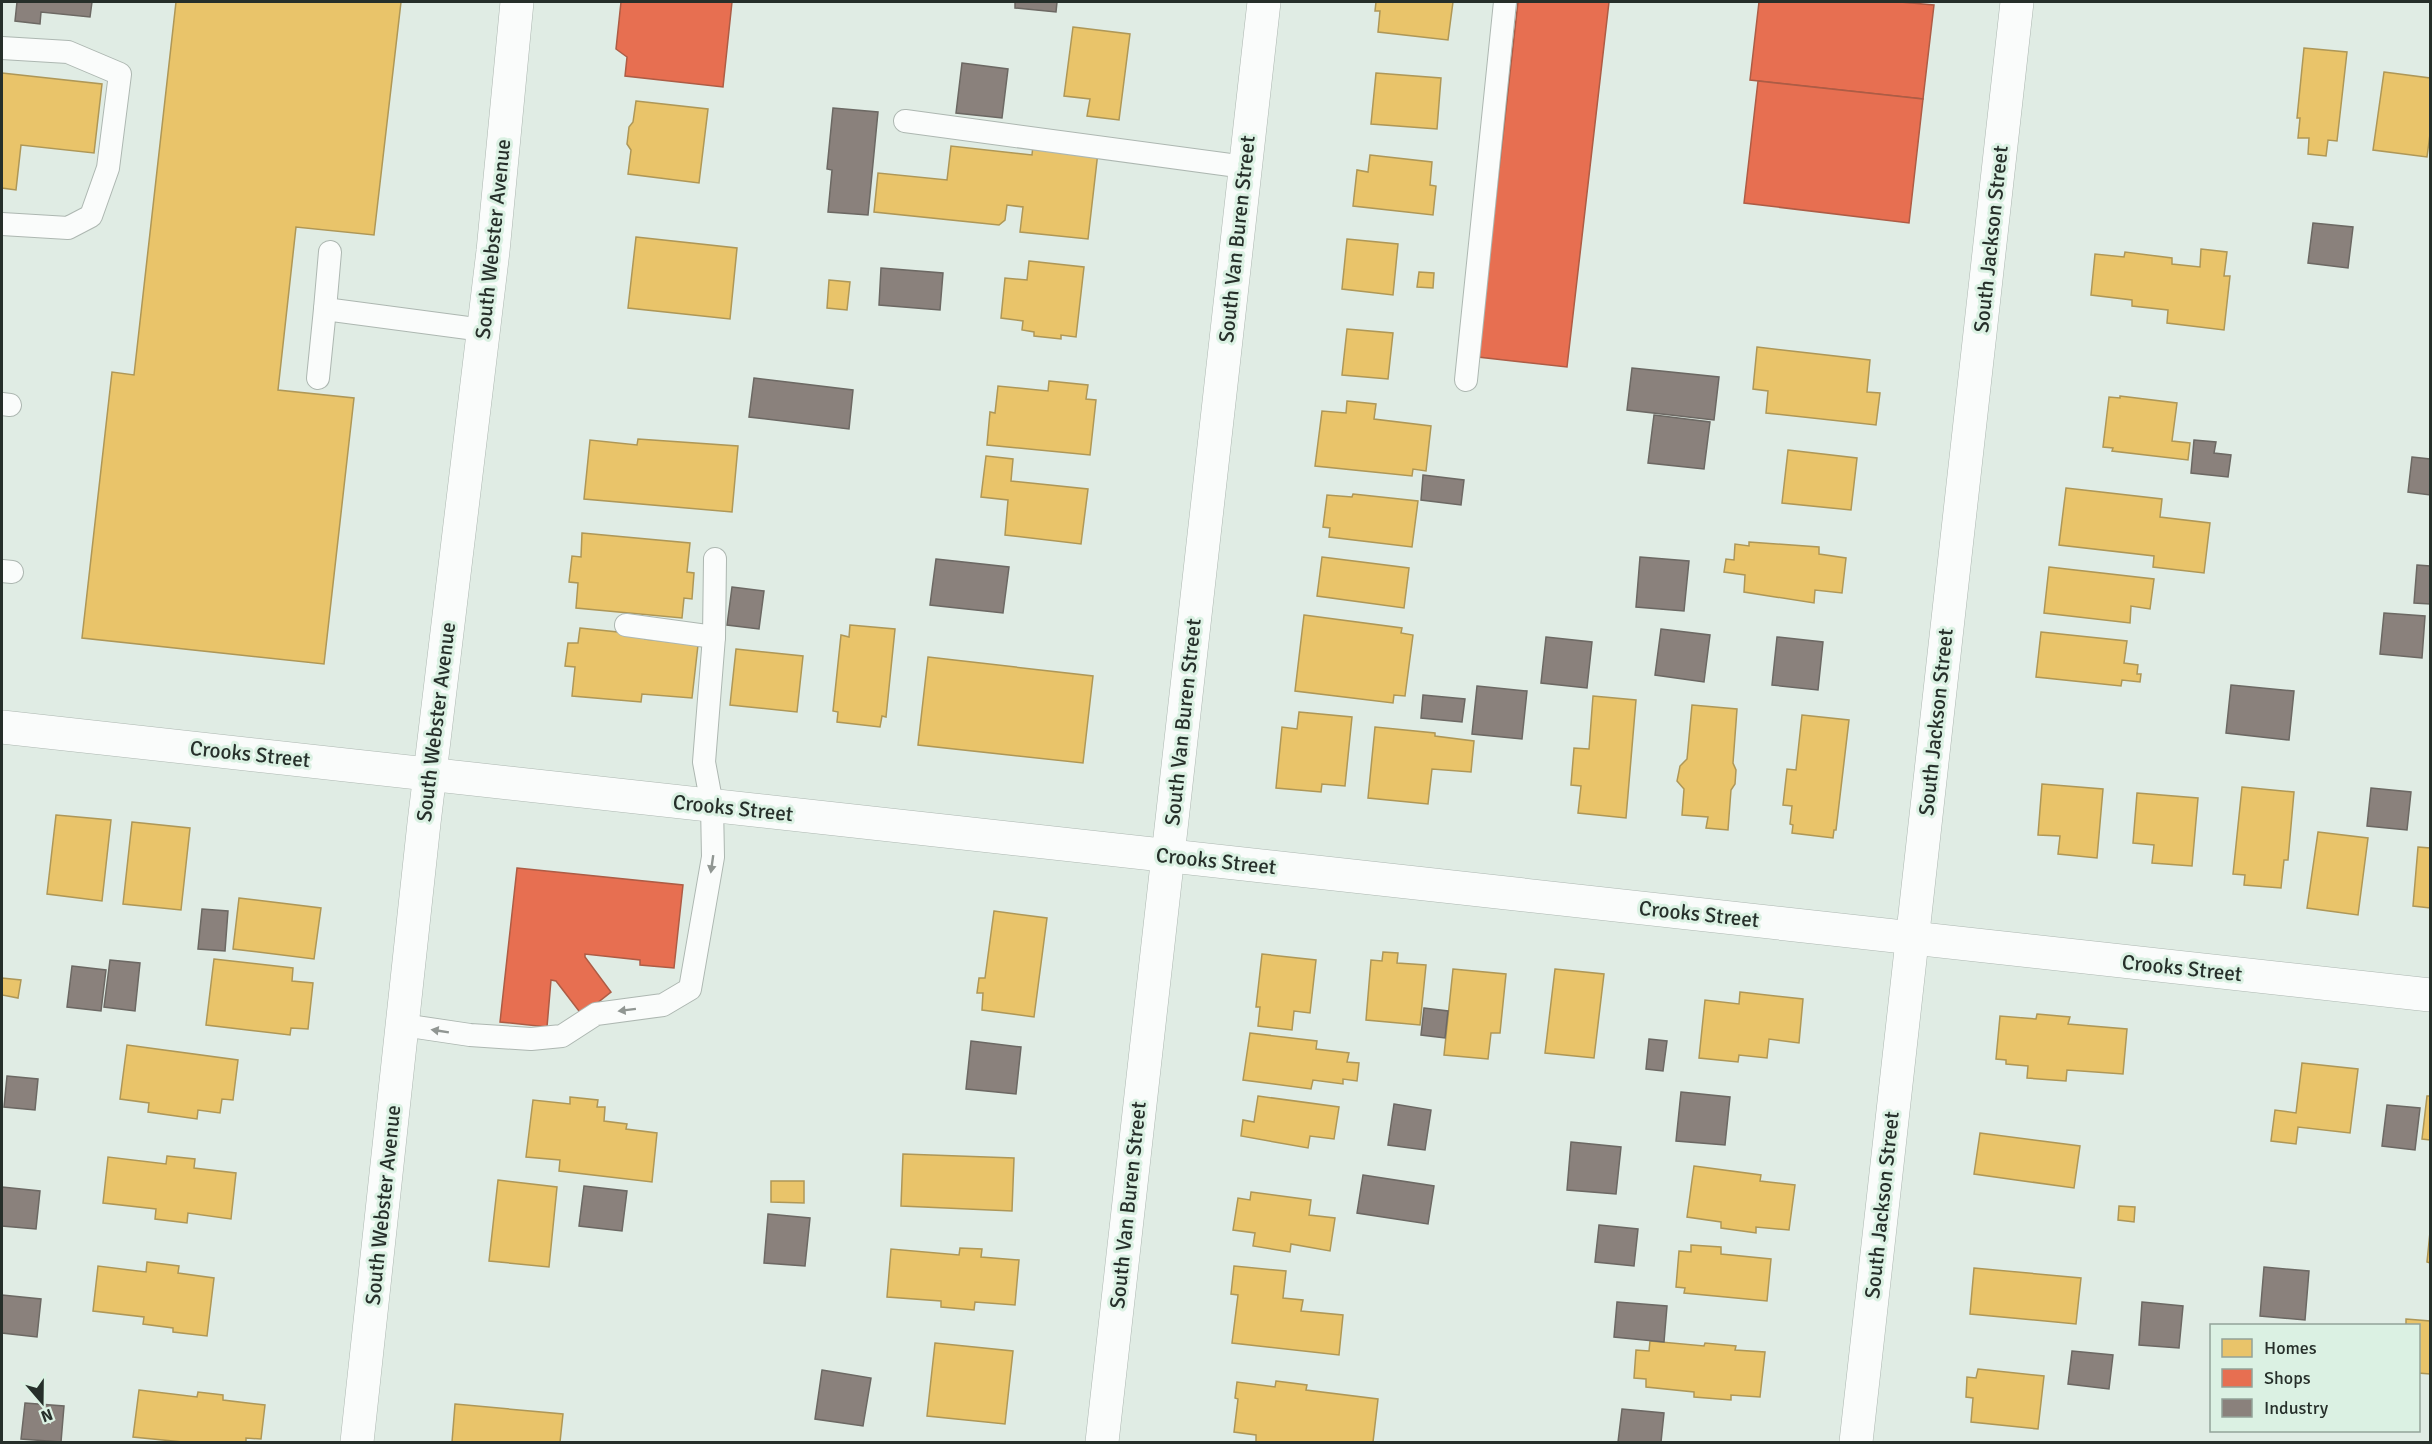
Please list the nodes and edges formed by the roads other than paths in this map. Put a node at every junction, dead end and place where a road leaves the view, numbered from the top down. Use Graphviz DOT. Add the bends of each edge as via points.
graph roads {
  1 [pos="516,2"];
  2 [pos="1264,2"];
  3 [pos="1505,2"];
  4 [pos="2017,2"];
  5 [pos="2,48"];
  6 [pos="905,121"];
  7 [pos="1245,166"];
  8 [pos="2,225"];
  9 [pos="330,252"];
  10 [pos="325,309"];
  11 [pos="483,330"];
  12 [pos="318,378"];
  13 [pos="1466,380"];
  14 [pos="715,560"];
  15 [pos="626,625"];
  16 [pos="714,637"];
  17 [pos="2,727"];
  18 [pos="430,773"];
  19 [pos="712,805"];
  20 [pos="1168,856"];
  21 [pos="1912,938"];
  22 [pos="2430,995"];
  23 [pos="403,1025"];
  24 [pos="357,1443"];
  25 [pos="1102,1443"];
  26 [pos="1856,1443"];
  1 -- 11 [label="street, South Webster Avenue"];
  2 -- 7 [label="street, South Van Buren Street"];
  3 -- 13 [label="lane"];
  4 -- 21 [label="street, South Jackson Street"];
  5 -- 8 [label="lane" via="68,52 120,74 108,168 91,216 68,228"];
  6 -- 7 [label="lane"];
  7 -- 20 [label="street, South Van Buren Street"];
  9 -- 10 [label="lane"];
  10 -- 11 [label="lane"];
  10 -- 12 [label="lane"];
  11 -- 18 [label="street, South Webster Avenue"];
  14 -- 16 [label="lane"];
  15 -- 16 [label="lane"];
  16 -- 19 [label="lane" via="704,762"];
  17 -- 18 [label="street, Crooks Street"];
  18 -- 19 [label="street, Crooks Street"];
  18 -- 23 [label="street, South Webster Avenue"];
  19 -- 20 [label="street, Crooks Street"];
  19 -- 23 [label="lane, one-way" via="713,857 690,989 663,1005 596,1014 562,1036 531,1039 470,1035"];
  20 -- 21 [label="street, Crooks Street"];
  20 -- 25 [label="street, South Van Buren Street"];
  21 -- 22 [label="street, Crooks Street"];
  21 -- 26 [label="street, South Jackson Street"];
  23 -- 24 [label="street, South Webster Avenue"];
}
